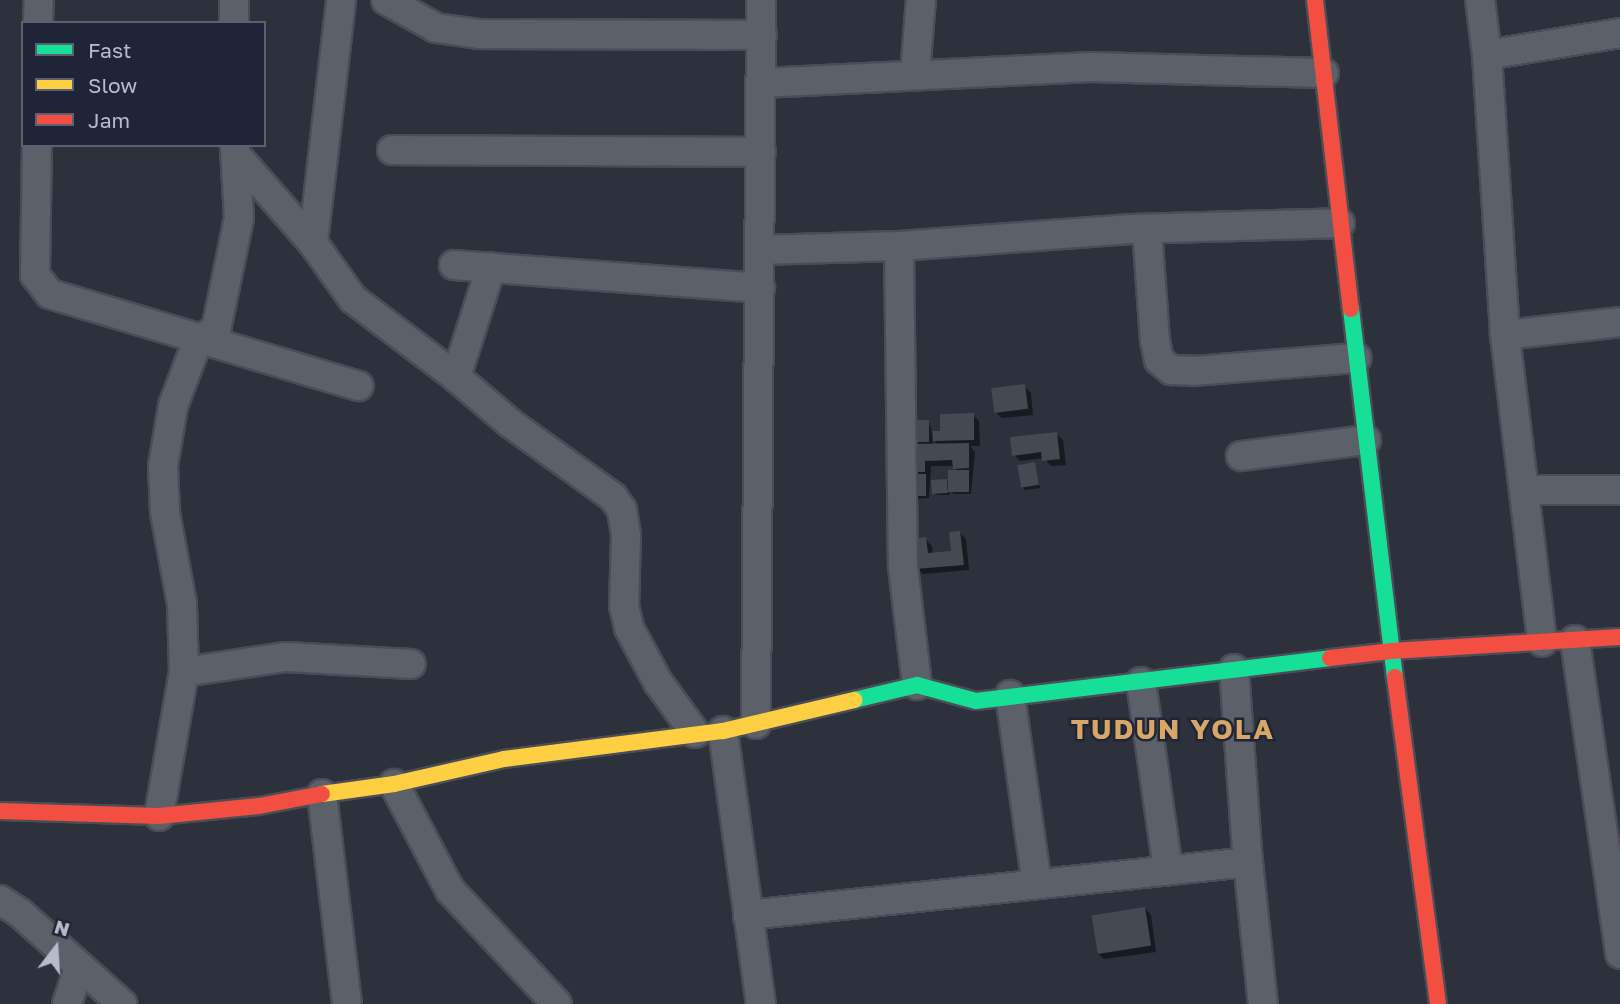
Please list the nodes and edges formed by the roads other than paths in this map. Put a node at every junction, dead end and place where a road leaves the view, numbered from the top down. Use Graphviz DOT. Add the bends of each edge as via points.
graph roads {
  1 [pos="39,0"];
  2 [pos="234,0"];
  3 [pos="341,0"];
  4 [pos="386,0"];
  5 [pos="761,0"];
  6 [pos="921,0"];
  7 [pos="1315,0"];
  8 [pos="1479,0"];
  9 [pos="38,21"];
  10 [pos="234,21"];
  11 [pos="1620,33"];
  12 [pos="762,35"];
  13 [pos="1487,55"];
  14 [pos="1324,73"];
  15 [pos="915,74"];
  16 [pos="762,83"];
  17 [pos="37,147"];
  18 [pos="235,150"];
  19 [pos="392,150"];
  20 [pos="761,152"];
  21 [pos="1340,223"];
  22 [pos="1147,229"];
  23 [pos="313,243"];
  24 [pos="898,246"];
  25 [pos="760,250"];
  26 [pos="454,265"];
  27 [pos="491,267"];
  28 [pos="760,288"];
  29 [pos="1620,322"];
  30 [pos="1505,335"];
  31 [pos="198,340"];
  32 [pos="1356,358"];
  33 [pos="456,377"];
  34 [pos="359,386"];
  35 [pos="1366,440"];
  36 [pos="1241,456"];
  37 [pos="1524,490"];
  38 [pos="1620,490"];
  39 [pos="1620,637"];
  40 [pos="1575,640"];
  41 [pos="1542,642"];
  42 [pos="1391,651"];
  43 [pos="411,664"];
  44 [pos="1234,669"];
  45 [pos="184,672"];
  46 [pos="1141,682"];
  47 [pos="917,685"];
  48 [pos="1010,695"];
  49 [pos="757,724"];
  50 [pos="723,731"];
  51 [pos="695,733"];
  52 [pos="394,784"];
  53 [pos="322,794"];
  54 [pos="0,811"];
  55 [pos="159,816"];
  56 [pos="1248,862"];
  57 [pos="1168,870"];
  58 [pos="1037,884"];
  59 [pos="0,900"];
  60 [pos="748,915"];
  61 [pos="1620,954"];
  62 [pos="79,966"];
  63 [pos="67,1004"];
  64 [pos="122,1004"];
  65 [pos="347,1004"];
  66 [pos="557,1004"];
  67 [pos="761,1004"];
  68 [pos="1263,1004"];
  69 [pos="1438,1004"];
  1 -- 9 [label="street"];
  2 -- 10 [label="street"];
  3 -- 23 [label="street"];
  4 -- 12 [label="street" via="436,28 479,34"];
  5 -- 12 [label="street"];
  6 -- 15 [label="street"];
  7 -- 14 [label="street"];
  8 -- 13 [label="street"];
  11 -- 13 [label="street"];
  12 -- 16 [label="street"];
  13 -- 30 [label="street"];
  14 -- 15 [label="street" via="1091,67"];
  14 -- 21 [label="street"];
  15 -- 16 [label="street"];
  16 -- 20 [label="street"];
  17 -- 31 [label="street" via="35,275 41,284 50,294"];
  18 -- 23 [label="street"];
  18 -- 31 [label="street" via="239,218 216,330"];
  19 -- 20 [label="street"];
  20 -- 25 [label="street"];
  21 -- 22 [label="street"];
  21 -- 32 [label="street"];
  22 -- 24 [label="street"];
  22 -- 32 [label="street" via="1154,340 1159,360 1171,370"];
  23 -- 33 [label="street" via="353,299"];
  24 -- 25 [label="street"];
  24 -- 47 [label="street" via="903,567"];
  25 -- 28 [label="street"];
  26 -- 27 [label="street"];
  27 -- 28 [label="street"];
  27 -- 33 [label="street"];
  28 -- 49 [label="street"];
  29 -- 30 [label="street"];
  30 -- 37 [label="street"];
  31 -- 34 [label="street"];
  31 -- 45 [label="street" via="173,406 163,466 167,524 182,604"];
  32 -- 35 [label="street"];
  33 -- 51 [label="street" via="510,423 613,497 622,510 624,606 629,628 658,682"];
  35 -- 36 [label="street"];
  35 -- 42 [label="street"];
  37 -- 38 [label="street"];
  37 -- 41 [label="street"];
  39 -- 40 [label="street"];
  40 -- 41 [label="street"];
  40 -- 61 [label="street"];
  41 -- 42 [label="street"];
  42 -- 44 [label="street"];
  42 -- 69 [label="street"];
  43 -- 45 [label="street" via="286,657"];
  44 -- 46 [label="street"];
  44 -- 56 [label="street"];
  45 -- 55 [label="street"];
  46 -- 48 [label="street"];
  46 -- 57 [label="street"];
  47 -- 48 [label="street" via="976,701"];
  47 -- 49 [label="street"];
  48 -- 58 [label="street"];
  49 -- 50 [label="street"];
  50 -- 51 [label="street"];
  50 -- 60 [label="street"];
  51 -- 52 [label="street" via="504,759"];
  52 -- 53 [label="street"];
  52 -- 66 [label="street" via="450,890"];
  53 -- 55 [label="street"];
  53 -- 65 [label="street"];
  54 -- 55 [label="street"];
  56 -- 57 [label="street"];
  56 -- 68 [label="street"];
  57 -- 58 [label="street"];
  58 -- 60 [label="street"];
  59 -- 62 [label="street"];
  60 -- 67 [label="street"];
  62 -- 63 [label="street"];
  62 -- 64 [label="street"];
}
